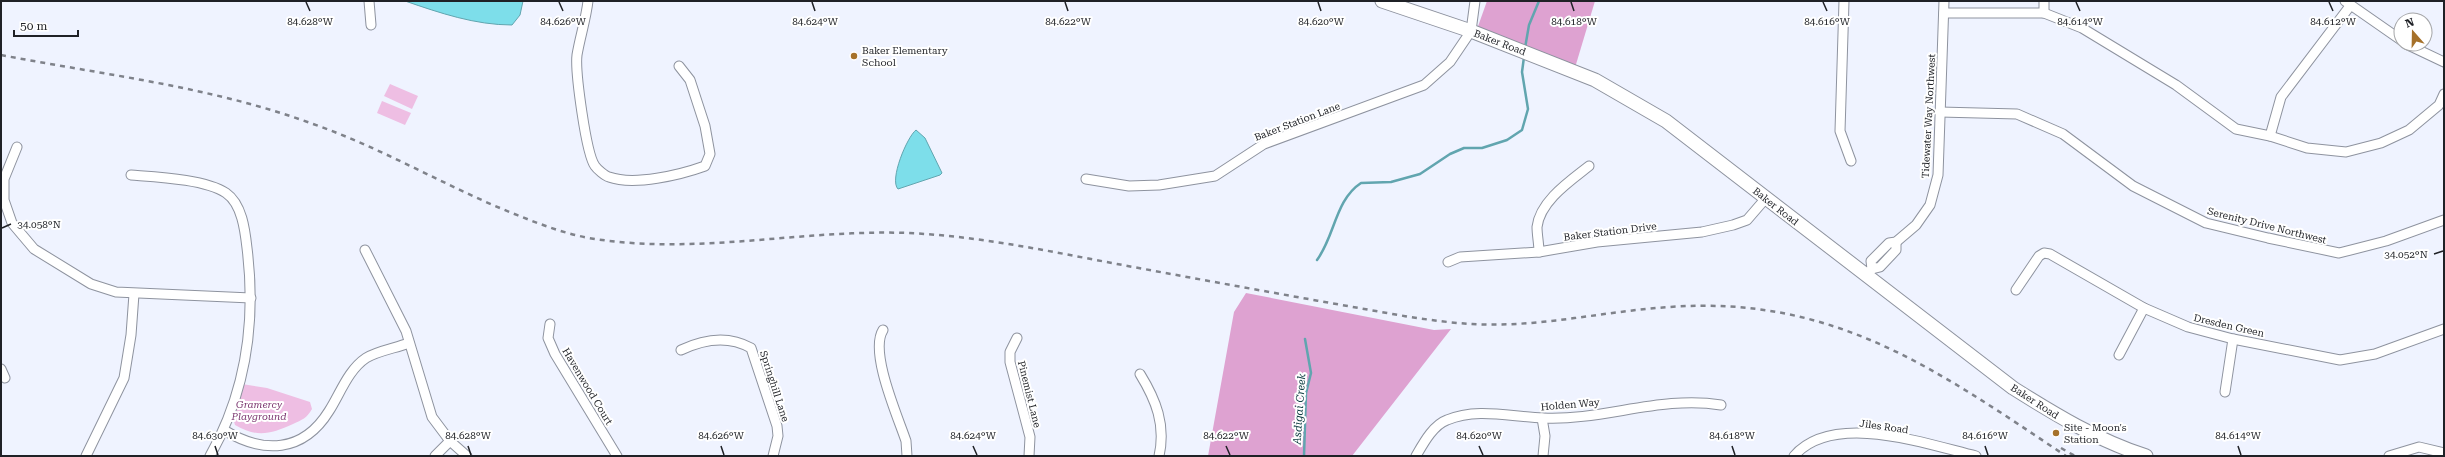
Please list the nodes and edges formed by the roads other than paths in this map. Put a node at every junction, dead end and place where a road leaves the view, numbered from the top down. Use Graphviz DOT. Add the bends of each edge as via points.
graph roads {
  1 [pos="369,1"];
  2 [pos="588,1"];
  3 [pos="1382,1"];
  4 [pos="1475,1"];
  5 [pos="1844,1"];
  6 [pos="1944,1"];
  7 [pos="2044,1"];
  8 [pos="2348,3"];
  9 [pos="1944,13"];
  10 [pos="2044,14"];
  11 [pos="371,26"];
  12 [pos="1471,31"];
  13 [pos="2393,34"];
  14 [pos="2423,52"];
  15 [pos="2444,62"];
  16 [pos="679,66"];
  17 [pos="2444,94"];
  18 [pos="1940,112"];
  19 [pos="2270,136"];
  20 [pos="17,147"];
  21 [pos="1851,161"];
  22 [pos="1589,166"];
  23 [pos="131,175"];
  24 [pos="1086,179"];
  25 [pos="1766,198"];
  26 [pos="2444,220"];
  27 [pos="365,250"];
  28 [pos="1539,252"];
  29 [pos="1448,262"];
  30 [pos="1869,272"];
  31 [pos="2016,290"];
  32 [pos="134,294"];
  33 [pos="251,298"];
  34 [pos="2144,308"];
  35 [pos="550,324"];
  36 [pos="2444,329"];
  37 [pos="883,330"];
  38 [pos="1017,338"];
  39 [pos="2233,339"];
  40 [pos="409,344"];
  41 [pos="681,350"];
  42 [pos="2119,355"];
  43 [pos="1,368"];
  44 [pos="1140,374"];
  45 [pos="5,378"];
  46 [pos="2225,392"];
  47 [pos="1721,405"];
  48 [pos="1542,418"];
  49 [pos="224,430"];
  50 [pos="450,441"];
  51 [pos="2444,453"];
  52 [pos="86,456"];
  53 [pos="210,456"];
  54 [pos="436,456"];
  55 [pos="467,456"];
  56 [pos="617,456"];
  57 [pos="774,456"];
  58 [pos="907,456"];
  59 [pos="1029,456"];
  60 [pos="1159,456"];
  61 [pos="1416,456"];
  62 [pos="1544,456"];
  63 [pos="1794,456"];
  64 [pos="1976,456"];
  65 [pos="2146,456"];
  66 [pos="2389,456"];
  1 -- 11 [label="street"];
  2 -- 16 [label="street" via="577,55 576,82 594,165 608,177 631,180 662,178 705,166 710,154 705,126 690,80"];
  3 -- 12 [label="main road, Baker Road"];
  4 -- 12 [label="street"];
  5 -- 21 [label="street" via="1840,131"];
  6 -- 9 [label="street, Tidewater Way Northwest"];
  7 -- 10 [label="street"];
  8 -- 13 [label="street"];
  8 -- 19 [label="street" via="2281,97"];
  9 -- 10 [label="street"];
  9 -- 18 [label="street, Tidewater Way Northwest"];
  10 -- 19 [label="street" via="2082,28 2176,85 2236,129"];
  12 -- 24 [label="street, Baker Station Lane" via="1450,62 1424,85 1264,144 1214,176 1159,185 1129,186"];
  12 -- 25 [label="main road, Baker Road" via="1595,80 1666,121"];
  14 -- 15 [label="street"];
  17 -- 19 [label="street" via="2438,105 2409,130 2381,143 2346,152 2307,148"];
  18 -- 26 [label="street, Serenity Drive Northwest" via="2017,114 2063,134 2133,186 2206,223 2268,238 2339,253 2386,241"];
  18 -- 30 [label="street, Tidewater Way Northwest" via="1938,175 1930,205 1916,225 1896,242 1896,250 1880,267"];
  20 -- 32 [label="street" via="4,179 3,189 7,212 20,235 34,249 91,284 116,292"];
  22 -- 28 [label="street" via="1552,198 1539,218"];
  23 -- 33 [label="street" via="181,180 211,187 226,193 233,200 246,234"];
  25 -- 28 [label="street, Baker Station Drive" via="1746,220 1733,225 1702,232 1597,242"];
  25 -- 30 [label="main road, Baker Road"];
  27 -- 40 [label="street" via="400,318"];
  28 -- 29 [label="street, Baker Station Drive" via="1460,257"];
  30 -- 65 [label="main road, Baker Road" via="1947,338 2049,411 2117,446"];
  31 -- 34 [label="street, Dresden Green" via="2039,256 2044,253 2061,260"];
  32 -- 33 [label="street"];
  32 -- 52 [label="street" via="124,378"];
  33 -- 49 [label="street" via="250,339"];
  34 -- 39 [label="street, Dresden Green" via="2188,327"];
  34 -- 42 [label="street"];
  35 -- 56 [label="street, Havenwood Court" via="548,338 555,354"];
  36 -- 39 [label="street, Dresden Green" via="2374,354 2349,360"];
  37 -- 58 [label="street" via="880,335 879,355 906,441"];
  38 -- 59 [label="street, Pinemist Lane" via="1010,352 1010,362 1030,437"];
  39 -- 46 [label="street"];
  40 -- 49 [label="street" via="366,358 356,367 320,424 297,440 272,446 258,445 240,440"];
  40 -- 50 [label="street" via="432,417"];
  41 -- 57 [label="street, Springhill Lane" via="716,339 744,344 751,348 777,426"];
  43 -- 45 [label="street"];
  44 -- 60 [label="street" via="1156,400 1162,433"];
  47 -- 48 [label="street, Holden Way" via="1675,402"];
  48 -- 61 [label="street, Holden Way" via="1478,413 1458,416 1438,424"];
  48 -- 62 [label="street" via="1545,436"];
  49 -- 53 [label="street"];
  50 -- 54 [label="street"];
  50 -- 55 [label="street"];
  51 -- 66 [label="street" via="2419,447"];
  63 -- 64 [label="street, Jiles Road" via="1802,447 1821,437 1864,433 1929,444"];
}
